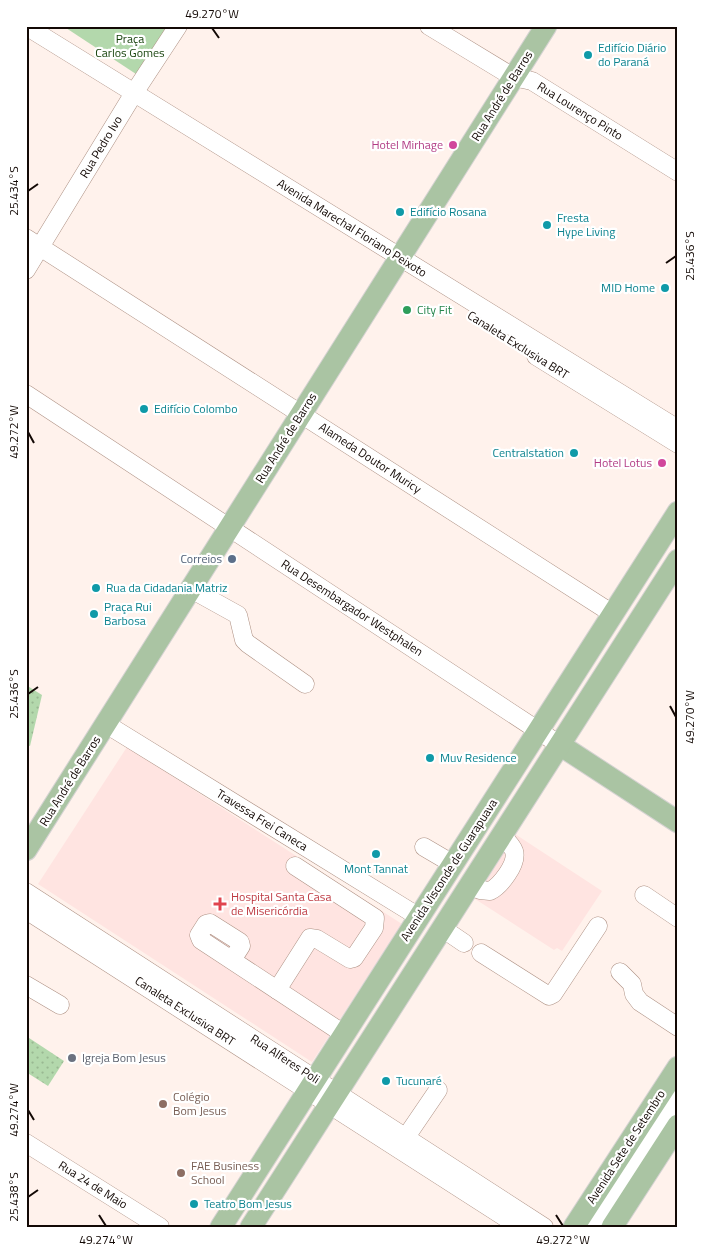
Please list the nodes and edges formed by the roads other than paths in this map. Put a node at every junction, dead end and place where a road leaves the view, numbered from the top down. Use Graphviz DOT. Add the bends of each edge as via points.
graph roads {
  1 [pos="26,26"];
  2 [pos="178,26"];
  3 [pos="429,26"];
  4 [pos="546,26"];
  5 [pos="513,78"];
  6 [pos="131,98"];
  7 [pos="678,172"];
  8 [pos="33,243"];
  9 [pos="397,262"];
  10 [pos="26,270"];
  11 [pos="29,397"];
  12 [pos="301,414"];
  13 [pos="678,429"];
  14 [pos="678,444"];
  15 [pos="678,512"];
  16 [pos="230,528"];
  17 [pos="648,559"];
  18 [pos="678,560"];
  19 [pos="191,589"];
  20 [pos="651,602"];
  21 [pos="613,614"];
  22 [pos="305,684"];
  23 [pos="106,724"];
  24 [pos="538,731"];
  25 [pos="560,745"];
  26 [pos="678,822"];
  27 [pos="468,840"];
  28 [pos="424,847"];
  29 [pos="26,850"];
  30 [pos="453,864"];
  31 [pos="295,866"];
  32 [pos="26,892"];
  33 [pos="644,895"];
  34 [pos="458,902"];
  35 [pos="26,910"];
  36 [pos="419,917"];
  37 [pos="678,918"];
  38 [pos="598,926"];
  39 [pos="442,928"];
  40 [pos="464,943"];
  41 [pos="480,954"];
  42 [pos="232,960"];
  43 [pos="620,972"];
  44 [pos="26,985"];
  45 [pos="406,985"];
  46 [pos="277,990"];
  47 [pos="60,1005"];
  48 [pos="362,1006"];
  49 [pos="678,1027"];
  50 [pos="344,1034"];
  51 [pos="678,1067"];
  52 [pos="312,1085"];
  53 [pos="438,1090"];
  54 [pos="678,1096"];
  55 [pos="333,1099"];
  56 [pos="678,1126"];
  57 [pos="406,1138"];
  58 [pos="26,1143"];
  59 [pos="270,1151"];
  60 [pos="269,1198"];
  61 [pos="160,1227"];
  62 [pos="221,1227"];
  63 [pos="251,1227"];
  64 [pos="520,1227"];
  65 [pos="544,1227"];
  66 [pos="574,1227"];
  67 [pos="594,1227"];
  68 [pos="612,1227"];
  1 -- 6 [label="street, Avenida Marechal Floriano Peixoto"];
  2 -- 6 [label="street, Rua Pedro Ivo"];
  3 -- 5 [label="street, Rua Lourenço Pinto"];
  4 -- 5 [label="main road, Rua André de Barros"];
  5 -- 7 [label="street, Rua Lourenço Pinto" via="532,81"];
  5 -- 9 [label="main road, Rua André de Barros"];
  6 -- 8 [label="street, Rua Pedro Ivo"];
  6 -- 9 [label="street, Avenida Marechal Floriano Peixoto"];
  8 -- 10 [label="street, Rua Pedro Ivo"];
  8 -- 12 [label="street, Alameda Doutor Muricy"];
  9 -- 12 [label="main road, Rua André de Barros"];
  9 -- 13 [label="street, Avenida Marechal Floriano Peixoto"];
  9 -- 14 [label="street, Canaleta Exclusiva BRT"];
  11 -- 16 [label="street, Rua Desembargador Westphalen"];
  12 -- 16 [label="main road, Rua André de Barros"];
  12 -- 21 [label="street, Alameda Doutor Muricy"];
  15 -- 17 [label="main road, Avenida Visconde de Guarapuava"];
  16 -- 19 [label="main road, Rua André de Barros"];
  16 -- 24 [label="street, Rua Desembargador Westphalen"];
  17 -- 20 [label="main road"];
  17 -- 21 [label="main road, Avenida Visconde de Guarapuava"];
  18 -- 20 [label="main road, Avenida Visconde de Guarapuava"];
  19 -- 22 [label="street" via="238,615 244,640"];
  19 -- 23 [label="main road, Rua André de Barros"];
  20 -- 25 [label="main road, Avenida Visconde de Guarapuava"];
  21 -- 24 [label="main road, Avenida Visconde de Guarapuava"];
  23 -- 29 [label="main road, Rua André de Barros"];
  23 -- 36 [label="street, Travessa Frei Caneca"];
  24 -- 25 [label="street, Rua Desembargador Westphalen"];
  24 -- 27 [label="main road, Avenida Visconde de Guarapuava"];
  25 -- 26 [label="main road, Rua Desembargador Westphalen"];
  25 -- 34 [label="main road, Avenida Visconde de Guarapuava"];
  27 -- 30 [label="main road, Avenida Visconde de Guarapuava"];
  27 -- 34 [label="main road"];
  28 -- 30 [label="street"];
  30 -- 36 [label="main road, Avenida Visconde de Guarapuava"];
  31 -- 46 [label="street" via="374,918 374,928 354,958 350,959 317,938 310,938"];
  32 -- 52 [label="street, Rua Alferes Poli"];
  33 -- 37 [label="street"];
  34 -- 39 [label="main road, Avenida Visconde de Guarapuava"];
  35 -- 52 [label="street, Canaleta Exclusiva BRT"];
  36 -- 48 [label="main road, Avenida Visconde de Guarapuava"];
  38 -- 41 [label="street" via="549,996"];
  39 -- 40 [label="street"];
  39 -- 45 [label="main road, Avenida Visconde de Guarapuava"];
  42 -- 46 [label="street"];
  43 -- 49 [label="street" via="632,984 640,1002"];
  44 -- 47 [label="street"];
  45 -- 48 [label="main road"];
  45 -- 55 [label="main road, Avenida Visconde de Guarapuava"];
  46 -- 50 [label="street"];
  48 -- 50 [label="main road, Avenida Visconde de Guarapuava"];
  50 -- 52 [label="main road, Avenida Visconde de Guarapuava"];
  51 -- 66 [label="main road, Avenida Sete de Setembro"];
  52 -- 55 [label="street, Rua Alferes Poli"];
  52 -- 59 [label="main road, Avenida Visconde de Guarapuava"];
  53 -- 57 [label="street"];
  54 -- 67 [label="street"];
  55 -- 57 [label="street, Rua Alferes Poli"];
  55 -- 60 [label="main road, Avenida Visconde de Guarapuava"];
  55 -- 64 [label="street"];
  56 -- 68 [label="main road"];
  57 -- 65 [label="street, Rua Alferes Poli"];
  58 -- 61 [label="street, Rua 24 de Maio"];
  59 -- 60 [label="main road"];
  59 -- 62 [label="main road, Avenida Visconde de Guarapuava"];
  60 -- 63 [label="main road, Avenida Visconde de Guarapuava"];
}
